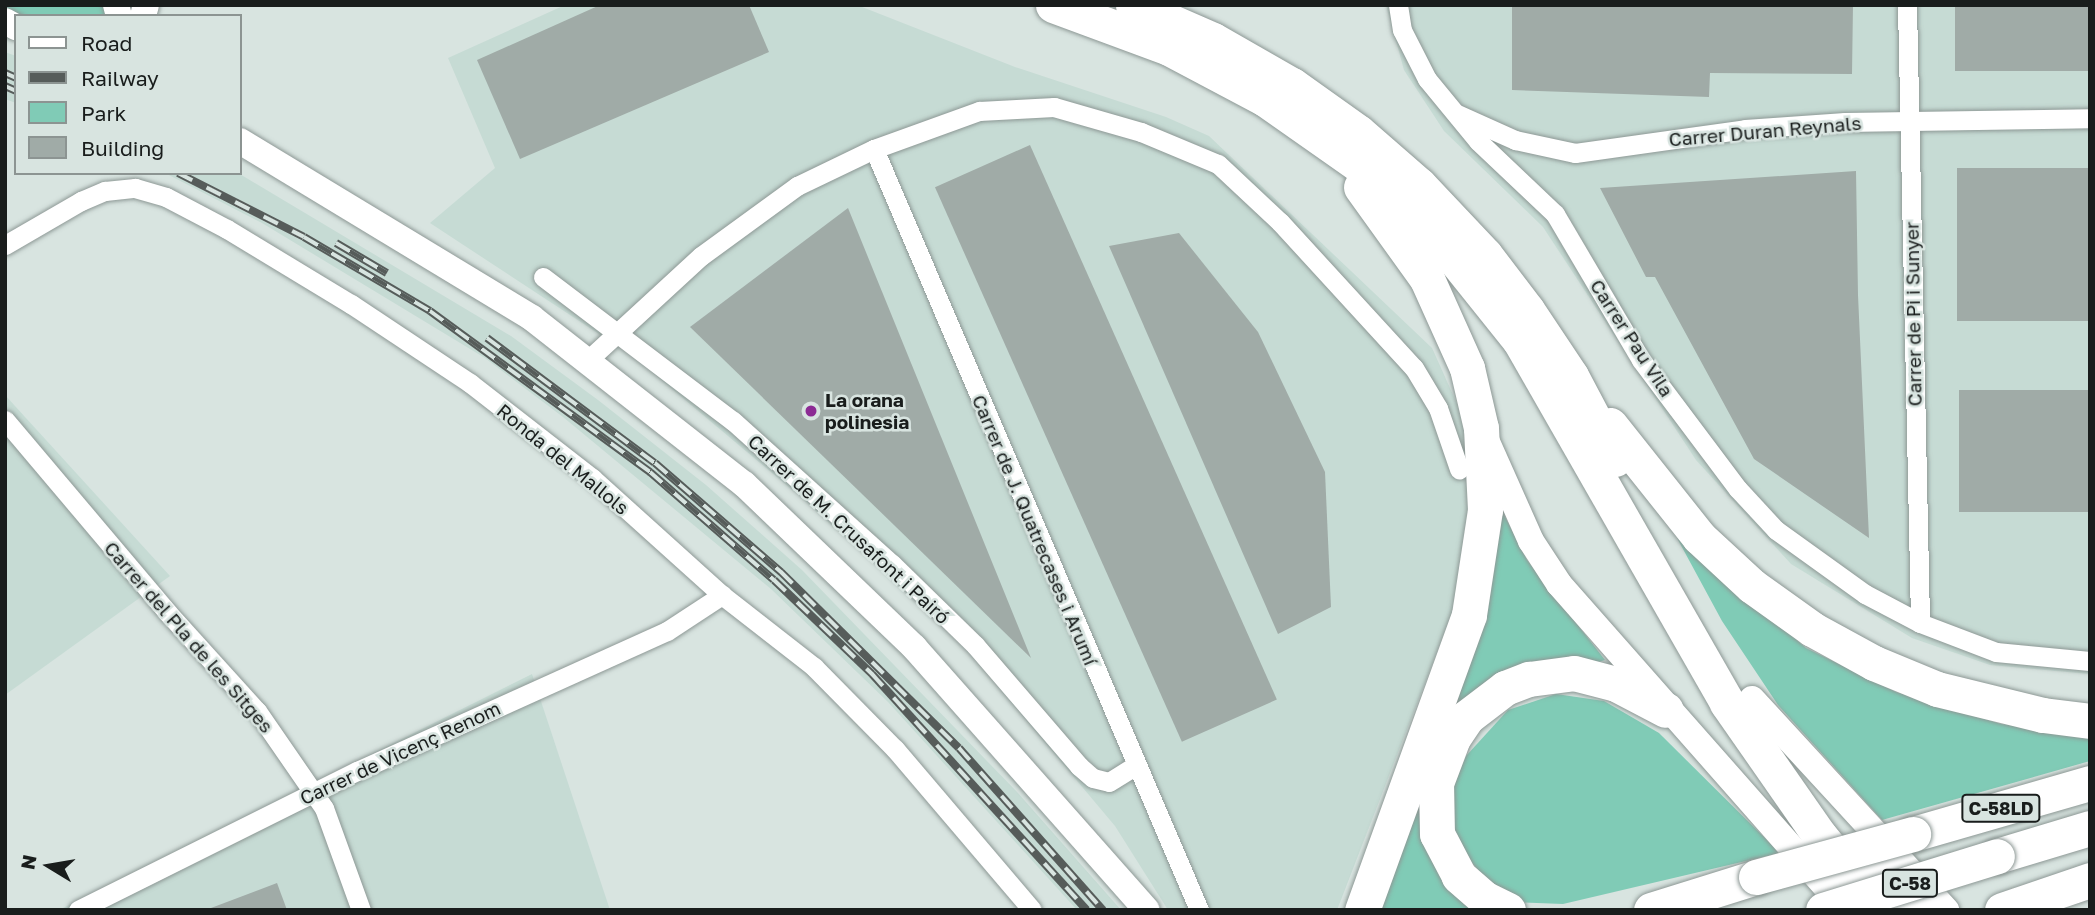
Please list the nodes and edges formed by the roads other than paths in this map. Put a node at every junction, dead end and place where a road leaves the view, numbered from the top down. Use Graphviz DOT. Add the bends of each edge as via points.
graph roads {
  1 [pos="1053,5"];
  2 [pos="1133,5"];
  3 [pos="1398,5"];
  4 [pos="1907,5"];
  5 [pos="1450,110"];
  6 [pos="2090,118"];
  7 [pos="1910,121"];
  8 [pos="1317,132"];
  9 [pos="242,142"];
  10 [pos="874,149"];
  11 [pos="5,245"];
  12 [pos="543,276"];
  13 [pos="616,331"];
  14 [pos="589,359"];
  15 [pos="1571,376"];
  16 [pos="5,420"];
  17 [pos="1481,428"];
  18 [pos="1460,469"];
  19 [pos="722,595"];
  20 [pos="1920,623"];
  21 [pos="2090,661"];
  22 [pos="1752,699"];
  23 [pos="1667,710"];
  24 [pos="2090,721"];
  25 [pos="1135,765"];
  26 [pos="2090,783"];
  27 [pos="313,793"];
  28 [pos="2090,828"];
  29 [pos="2090,880"];
  30 [pos="2090,901"];
  31 [pos="2006,908"];
  32 [pos="78,910"];
  33 [pos="361,910"];
  34 [pos="1032,910"];
  35 [pos="1147,910"];
  36 [pos="1199,910"];
  37 [pos="1362,910"];
  38 [pos="1508,910"];
  39 [pos="1651,910"];
  40 [pos="1823,910"];
  41 [pos="1846,910"];
  42 [pos="1881,910"];
  43 [pos="1913,910"];
  44 [pos="1946,910"];
  45 [pos="2045,910"];
  1 -- 8 [label="highway" via="1125,29 1204,64"];
  2 -- 15 [label="highway" via="1260,65 1377,148 1485,255"];
  3 -- 5 [label="street, Carrer Pau Vila" via="1402,30 1427,79"];
  4 -- 7 [label="street, Carrer de Pi i Sunyer"];
  5 -- 7 [label="street, Carrer Duran Reynals" via="1515,140 1575,153 1745,129"];
  5 -- 20 [label="street, Carrer Pau Vila" via="1555,215 1642,360 1756,511 1833,573"];
  6 -- 7 [label="street, Carrer Duran Reynals"];
  7 -- 20 [label="street, Carrer de Pi i Sunyer"];
  8 -- 17 [label="highway" via="1404,242 1427,279 1467,368"];
  8 -- 42 [label="highway" via="1397,196 1436,236 1520,341 1727,703 1819,835"];
  9 -- 14 [label="main road" via="369,215"];
  10 -- 13 [label="street" via="797,186 701,256"];
  10 -- 18 [label="street" via="979,111 1054,107 1142,132 1218,164 1280,222 1413,368 1438,408"];
  10 -- 25 [label="street, Carrer de J. Quatrecases i Arumí"];
  11 -- 19 [label="street, Ronda del Mallols" via="105,191 135,188 166,197 351,304 470,383 592,478"];
  12 -- 13 [label="street, Carrer de M. Crusafont i Pairó"];
  13 -- 14 [label="street"];
  13 -- 25 [label="street, Carrer de M. Crusafont i Pairó" via="733,421 892,564 975,645 1093,778 1109,782"];
  14 -- 35 [label="main road" via="748,488 914,647"];
  15 -- 22 [label="highway"];
  15 -- 24 [label="highway" via="1699,537 1752,586 1812,629 1937,690 2004,708"];
  16 -- 27 [label="street, Carrer del Pla de les Sitges" via="257,711"];
  17 -- 23 [label="main road" via="1531,541 1559,584"];
  17 -- 37 [label="highway" via="1483,544 1469,615"];
  19 -- 27 [label="street, Carrer de Vicenç Renom" via="667,631"];
  19 -- 34 [label="street, Ronda del Mallols" via="823,676 895,749"];
  20 -- 21 [label="street, Carrer Pau Vila" via="1996,652"];
  22 -- 43 [label="highway" via="1836,821"];
  22 -- 44 [label="main road"];
  23 -- 38 [label="highway" via="1616,684 1574,673 1529,679 1505,688 1467,717 1453,738 1436,783 1437,834 1459,876 1485,899"];
  23 -- 41 [label="main road"];
  25 -- 36 [label="street, Carrer de J. Quatrecases i Arumí"];
  26 -- 39 [label="highway, C-58LD, bridge"];
  27 -- 32 [label="street, Carrer de Vicenç Renom"];
  27 -- 33 [label="street, Carrer del Pla de les Sitges" via="337,835"];
  28 -- 40 [label="highway, C-58, bridge"];
  29 -- 31 [label="highway"];
  30 -- 45 [label="highway"];
}
